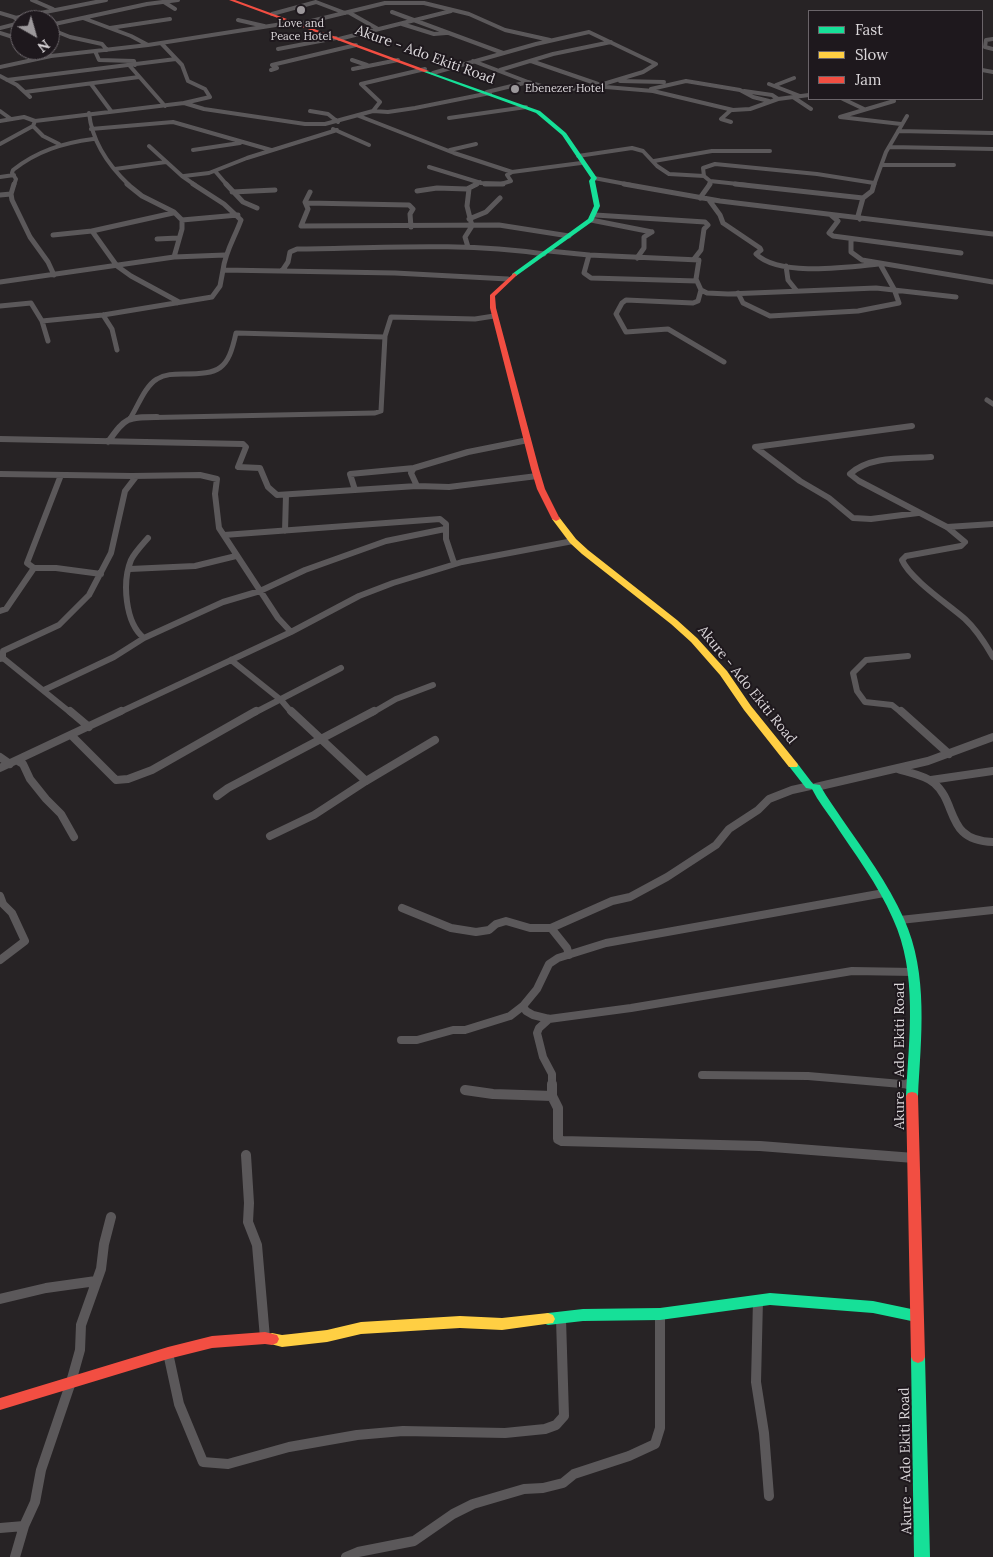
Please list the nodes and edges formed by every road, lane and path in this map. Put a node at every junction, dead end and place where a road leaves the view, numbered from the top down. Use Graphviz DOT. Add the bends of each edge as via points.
graph roads {
  1 [pos="32,0"];
  2 [pos="82,0"];
  3 [pos="106,0"];
  4 [pos="138,0"];
  5 [pos="178,0"];
  6 [pos="231,0"];
  7 [pos="324,0"];
  8 [pos="164,2"];
  9 [pos="316,2"];
  10 [pos="88,3"];
  11 [pos="147,4"];
  12 [pos="130,8"];
  13 [pos="175,9"];
  14 [pos="53,10"];
  15 [pos="453,10"];
  16 [pos="135,11"];
  17 [pos="392,12"];
  18 [pos="347,13"];
  19 [pos="272,14"];
  20 [pos="83,18"];
  21 [pos="170,19"];
  22 [pos="238,20"];
  23 [pos="414,21"];
  24 [pos="60,23"];
  25 [pos="297,23"];
  26 [pos="400,24"];
  27 [pos="266,27"];
  28 [pos="108,28"];
  29 [pos="378,29"];
  30 [pos="452,32"];
  31 [pos="60,33"];
  32 [pos="338,38"];
  33 [pos="993,39"];
  34 [pos="550,40"];
  35 [pos="610,42"];
  36 [pos="160,43"];
  37 [pos="148,45"];
  38 [pos="356,45"];
  39 [pos="278,49"];
  40 [pos="993,49"];
  41 [pos="107,50"];
  42 [pos="95,51"];
  43 [pos="503,52"];
  44 [pos="176,59"];
  45 [pos="352,60"];
  46 [pos="398,60"];
  47 [pos="473,61"];
  48 [pos="531,61"];
  49 [pos="129,65"];
  50 [pos="135,65"];
  51 [pos="369,65"];
  52 [pos="0,66"];
  53 [pos="353,69"];
  54 [pos="271,70"];
  55 [pos="500,70"];
  56 [pos="429,71"];
  57 [pos="0,76"];
  58 [pos="139,77"];
  59 [pos="794,78"];
  60 [pos="7,80"];
  61 [pos="613,80"];
  62 [pos="528,82"];
  63 [pos="673,83"];
  64 [pos="91,84"];
  65 [pos="600,86"];
  66 [pos="647,90"];
  67 [pos="740,90"];
  68 [pos="25,92"];
  69 [pos="489,93"];
  70 [pos="808,94"];
  71 [pos="772,95"];
  72 [pos="800,96"];
  73 [pos="30,97"];
  74 [pos="785,97"];
  75 [pos="793,97"];
  76 [pos="778,98"];
  77 [pos="846,100"];
  78 [pos="769,101"];
  79 [pos="894,101"];
  80 [pos="184,103"];
  81 [pos="165,106"];
  82 [pos="526,106"];
  83 [pos="864,108"];
  84 [pos="811,109"];
  85 [pos="310,110"];
  86 [pos="731,110"];
  87 [pos="0,111"];
  88 [pos="111,111"];
  89 [pos="373,111"];
  90 [pos="89,113"];
  91 [pos="359,116"];
  92 [pos="907,116"];
  93 [pos="449,118"];
  94 [pos="11,119"];
  95 [pos="0,121"];
  96 [pos="338,122"];
  97 [pos="731,122"];
  98 [pos="34,123"];
  99 [pos="325,124"];
  100 [pos="901,124"];
  101 [pos="91,129"];
  102 [pos="337,130"];
  103 [pos="898,131"];
  104 [pos="993,133"];
  105 [pos="93,139"];
  106 [pos="244,143"];
  107 [pos="0,144"];
  108 [pos="59,144"];
  109 [pos="476,144"];
  110 [pos="369,145"];
  111 [pos="149,146"];
  112 [pos="890,147"];
  113 [pos="993,149"];
  114 [pos="193,150"];
  115 [pos="271,150"];
  116 [pos="450,150"];
  117 [pos="770,151"];
  118 [pos="579,160"];
  119 [pos="654,161"];
  120 [pos="166,162"];
  121 [pos="882,165"];
  122 [pos="954,165"];
  123 [pos="429,167"];
  124 [pos="115,169"];
  125 [pos="215,171"];
  126 [pos="512,172"];
  127 [pos="14,175"];
  128 [pos="704,176"];
  129 [pos="0,177"];
  130 [pos="190,178"];
  131 [pos="594,178"];
  132 [pos="710,181"];
  133 [pos="480,182"];
  134 [pos="874,183"];
  135 [pos="469,188"];
  136 [pos="275,190"];
  137 [pos="417,191"];
  138 [pos="232,192"];
  139 [pos="310,192"];
  140 [pos="11,194"];
  141 [pos="0,195"];
  142 [pos="500,198"];
  143 [pos="700,198"];
  144 [pos="863,198"];
  145 [pos="709,200"];
  146 [pos="307,203"];
  147 [pos="257,208"];
  148 [pos="173,213"];
  149 [pos="829,214"];
  150 [pos="238,215"];
  151 [pos="593,218"];
  152 [pos="860,218"];
  153 [pos="469,219"];
  154 [pos="182,220"];
  155 [pos="411,226"];
  156 [pos="472,226"];
  157 [pos="92,232"];
  158 [pos="993,234"];
  159 [pos="53,235"];
  160 [pos="569,236"];
  161 [pos="178,238"];
  162 [pos="157,239"];
  163 [pos="851,239"];
  164 [pos="468,247"];
  165 [pos="546,253"];
  166 [pos="961,253"];
  167 [pos="225,255"];
  168 [pos="589,255"];
  169 [pos="174,257"];
  170 [pos="636,258"];
  171 [pos="694,259"];
  172 [pos="879,264"];
  173 [pos="118,266"];
  174 [pos="786,266"];
  175 [pos="223,270"];
  176 [pos="282,271"];
  177 [pos="54,275"];
  178 [pos="508,279"];
  179 [pos="697,281"];
  180 [pos="0,282"];
  181 [pos="993,282"];
  182 [pos="894,289"];
  183 [pos="701,290"];
  184 [pos="796,290"];
  185 [pos="738,293"];
  186 [pos="956,297"];
  187 [pos="177,303"];
  188 [pos="0,306"];
  189 [pos="104,315"];
  190 [pos="494,316"];
  191 [pos="42,322"];
  192 [pos="384,337"];
  193 [pos="48,341"];
  194 [pos="117,350"];
  195 [pos="724,362"];
  196 [pos="131,417"];
  197 [pos="912,426"];
  198 [pos="0,439"];
  199 [pos="528,440"];
  200 [pos="108,442"];
  201 [pos="931,457"];
  202 [pos="414,468"];
  203 [pos="0,474"];
  204 [pos="61,475"];
  205 [pos="132,476"];
  206 [pos="537,476"];
  207 [pos="417,486"];
  208 [pos="355,490"];
  209 [pos="286,495"];
  210 [pos="918,512"];
  211 [pos="993,524"];
  212 [pos="947,527"];
  213 [pos="445,529"];
  214 [pos="285,531"];
  215 [pos="224,535"];
  216 [pos="148,538"];
  217 [pos="573,541"];
  218 [pos="236,556"];
  219 [pos="454,562"];
  220 [pos="34,568"];
  221 [pos="130,569"];
  222 [pos="101,574"];
  223 [pos="260,591"];
  224 [pos="0,611"];
  225 [pos="291,632"];
  226 [pos="144,638"];
  227 [pos="908,656"];
  228 [pos="993,657"];
  229 [pos="2,658"];
  230 [pos="232,660"];
  231 [pos="341,668"];
  232 [pos="433,685"];
  233 [pos="44,690"];
  234 [pos="281,700"];
  235 [pos="89,728"];
  236 [pos="72,736"];
  237 [pos="993,737"];
  238 [pos="321,739"];
  239 [pos="436,740"];
  240 [pos="949,754"];
  241 [pos="0,757"];
  242 [pos="18,761"];
  243 [pos="10,764"];
  244 [pos="0,768"];
  245 [pos="898,770"];
  246 [pos="993,771"];
  247 [pos="931,780"];
  248 [pos="366,781"];
  249 [pos="813,787"];
  250 [pos="217,796"];
  251 [pos="270,836"];
  252 [pos="74,837"];
  253 [pos="993,842"];
  254 [pos="884,893"];
  255 [pos="0,896"];
  256 [pos="402,908"];
  257 [pos="993,910"];
  258 [pos="900,920"];
  259 [pos="551,928"];
  260 [pos="569,955"];
  261 [pos="0,960"];
  262 [pos="914,972"];
  263 [pos="523,1006"];
  264 [pos="533,1015"];
  265 [pos="510,1016"];
  266 [pos="549,1019"];
  267 [pos="400,1040"];
  268 [pos="702,1075"];
  269 [pos="913,1085"];
  270 [pos="465,1090"];
  271 [pos="552,1096"];
  272 [pos="246,1155"];
  273 [pos="914,1158"];
  274 [pos="111,1217"];
  275 [pos="96,1281"];
  276 [pos="0,1299"];
  277 [pos="758,1300"];
  278 [pos="660,1314"];
  279 [pos="916,1316"];
  280 [pos="561,1319"];
  281 [pos="265,1338"];
  282 [pos="168,1353"];
  283 [pos="71,1382"];
  284 [pos="0,1404"];
  285 [pos="769,1496"];
  286 [pos="24,1526"];
  287 [pos="0,1528"];
  288 [pos="15,1557"];
  289 [pos="346,1557"];
  290 [pos="922,1557"];
  1 -- 14 [label="street"];
  2 -- 10 [label="street"];
  3 -- 10 [label="street"];
  4 -- 11 [label="street"];
  5 -- 8 [label="street"];
  6 -- 19 [label="main road, Akure - Ado Ekiti Road"];
  7 -- 9 [label="street"];
  8 -- 11 [label="street"];
  8 -- 13 [label="street"];
  9 -- 18 [label="street"];
  9 -- 19 [label="street"];
  10 -- 14 [label="street"];
  11 -- 12 [label="street"];
  12 -- 16 [label="street"];
  12 -- 20 [label="street"];
  15 -- 18 [label="street" via="424,2 398,2 358,8"];
  15 -- 23 [label="street"];
  15 -- 34 [label="street" via="482,19 491,26"];
  17 -- 23 [label="street"];
  18 -- 25 [label="street"];
  18 -- 29 [label="street"];
  19 -- 25 [label="main road, Akure - Ado Ekiti Road"];
  20 -- 24 [label="street"];
  20 -- 28 [label="street"];
  21 -- 28 [label="street"];
  22 -- 27 [label="street"];
  23 -- 26 [label="street"];
  23 -- 30 [label="street"];
  25 -- 27 [label="street"];
  25 -- 32 [label="main road, Akure - Ado Ekiti Road"];
  26 -- 29 [label="street"];
  26 -- 30 [label="street" via="434,34"];
  27 -- 36 [label="street"];
  28 -- 37 [label="street"];
  29 -- 32 [label="street"];
  30 -- 43 [label="street"];
  31 -- 41 [label="street" via="102,44"];
  32 -- 38 [label="main road, Akure - Ado Ekiti Road"];
  32 -- 39 [label="street"];
  33 -- 40 [label="street" via="986,40 985,46"];
  34 -- 35 [label="street" via="589,32"];
  34 -- 43 [label="street"];
  35 -- 48 [label="street"];
  35 -- 61 [label="street" via="656,65"];
  36 -- 37 [label="street"];
  36 -- 44 [label="street"];
  37 -- 41 [label="street"];
  38 -- 46 [label="main road, Akure - Ado Ekiti Road"];
  38 -- 54 [label="street" via="272,65 277,68"];
  41 -- 42 [label="street"];
  42 -- 50 [label="street" via="99,60 134,61"];
  42 -- 52 [label="street"];
  43 -- 47 [label="street"];
  44 -- 50 [label="street"];
  44 -- 80 [label="street" via="182,65 188,82 205,89 210,97"];
  45 -- 51 [label="street"];
  46 -- 51 [label="street"];
  46 -- 56 [label="main road, Akure - Ado Ekiti Road"];
  47 -- 55 [label="street"];
  47 -- 56 [label="street"];
  48 -- 55 [label="street"];
  48 -- 65 [label="street"];
  49 -- 50 [label="street"];
  49 -- 58 [label="street"];
  49 -- 60 [label="street"];
  51 -- 53 [label="street"];
  55 -- 62 [label="street"];
  56 -- 69 [label="main road, Akure - Ado Ekiti Road"];
  56 -- 89 [label="street" via="361,84 380,102"];
  57 -- 60 [label="street"];
  58 -- 64 [label="street"];
  58 -- 81 [label="street"];
  59 -- 72 [label="street" via="771,85"];
  60 -- 68 [label="street"];
  61 -- 63 [label="street"];
  61 -- 65 [label="street"];
  62 -- 65 [label="street" via="558,91"];
  62 -- 69 [label="street"];
  63 -- 66 [label="street"];
  63 -- 67 [label="street" via="686,81"];
  64 -- 68 [label="street"];
  64 -- 88 [label="street"];
  65 -- 66 [label="street"];
  66 -- 86 [label="street"];
  67 -- 71 [label="street"];
  67 -- 78 [label="street"];
  68 -- 73 [label="street"];
  69 -- 82 [label="main road, Akure - Ado Ekiti Road"];
  69 -- 89 [label="street" via="430,106"];
  70 -- 72 [label="street"];
  71 -- 74 [label="street"];
  71 -- 76 [label="street"];
  72 -- 75 [label="street"];
  74 -- 75 [label="street"];
  74 -- 76 [label="street"];
  75 -- 84 [label="street"];
  76 -- 78 [label="street"];
  77 -- 83 [label="street"];
  78 -- 86 [label="street" via="752,109"];
  79 -- 83 [label="street"];
  80 -- 81 [label="street"];
  80 -- 99 [label="street" via="204,109"];
  81 -- 88 [label="street"];
  82 -- 93 [label="street"];
  82 -- 118 [label="main road, Akure - Ado Ekiti Road" via="555,123"];
  83 -- 100 [label="street" via="840,117"];
  85 -- 96 [label="street" via="328,114"];
  86 -- 97 [label="street" via="721,119"];
  87 -- 94 [label="street"];
  88 -- 90 [label="street"];
  89 -- 91 [label="street"];
  90 -- 98 [label="street"];
  90 -- 101 [label="street"];
  91 -- 96 [label="street"];
  91 -- 116 [label="street"];
  92 -- 100 [label="street"];
  94 -- 95 [label="street"];
  94 -- 98 [label="street" via="24,117"];
  96 -- 99 [label="street"];
  98 -- 107 [label="street"];
  98 -- 108 [label="street" via="43,136"];
  99 -- 102 [label="street"];
  100 -- 103 [label="street"];
  101 -- 105 [label="street"];
  101 -- 106 [label="street" via="173,122"];
  102 -- 110 [label="street"];
  102 -- 115 [label="street"];
  103 -- 104 [label="street"];
  103 -- 112 [label="street"];
  105 -- 108 [label="street"];
  105 -- 124 [label="street"];
  106 -- 114 [label="street"];
  106 -- 115 [label="street"];
  108 -- 127 [label="street" via="31,156 13,170"];
  109 -- 116 [label="street"];
  111 -- 120 [label="street"];
  112 -- 113 [label="street"];
  112 -- 121 [label="street"];
  115 -- 125 [label="street"];
  116 -- 126 [label="street"];
  117 -- 119 [label="street" via="712,150"];
  118 -- 119 [label="street" via="632,148 643,151"];
  118 -- 126 [label="street"];
  118 -- 131 [label="main road, Akure - Ado Ekiti Road"];
  119 -- 128 [label="street" via="669,174"];
  120 -- 124 [label="street"];
  120 -- 130 [label="street" via="182,176"];
  121 -- 122 [label="street"];
  121 -- 134 [label="street"];
  123 -- 133 [label="street"];
  124 -- 148 [label="street" via="142,196"];
  125 -- 130 [label="street"];
  125 -- 138 [label="street"];
  126 -- 133 [label="street" via="507,175 511,180 508,183"];
  127 -- 129 [label="street"];
  127 -- 140 [label="street" via="16,179"];
  128 -- 132 [label="street"];
  128 -- 134 [label="street" via="703,168 722,164"];
  130 -- 150 [label="street"];
  131 -- 143 [label="street"];
  131 -- 151 [label="main road" via="598,205"];
  132 -- 143 [label="street"];
  132 -- 144 [label="street"];
  133 -- 135 [label="street"];
  134 -- 144 [label="street" via="872,191"];
  135 -- 137 [label="street"];
  135 -- 153 [label="street"];
  136 -- 138 [label="street"];
  138 -- 147 [label="street"];
  139 -- 146 [label="street"];
  140 -- 141 [label="street"];
  140 -- 177 [label="street" via="26,230"];
  142 -- 153 [label="street" via="486,212"];
  143 -- 145 [label="street"];
  144 -- 152 [label="street"];
  145 -- 149 [label="street"];
  145 -- 174 [label="street" via="723,223 760,248 757,256"];
  146 -- 155 [label="street" via="409,205 413,209"];
  146 -- 155 [label="street" via="301,226"];
  148 -- 154 [label="street"];
  148 -- 157 [label="street"];
  149 -- 152 [label="street"];
  149 -- 163 [label="street" via="838,221 830,235"];
  150 -- 154 [label="street"];
  150 -- 167 [label="street" via="242,222"];
  151 -- 160 [label="main road, Akure - Ado Ekiti Road"];
  151 -- 170 [label="street" via="652,231 644,237 644,248"];
  151 -- 171 [label="street" via="705,222 708,225 704,229 701,250"];
  152 -- 158 [label="street"];
  153 -- 156 [label="street"];
  154 -- 161 [label="street" via="184,227"];
  155 -- 156 [label="street"];
  156 -- 160 [label="street" via="506,225"];
  156 -- 164 [label="street" via="465,237"];
  157 -- 159 [label="street"];
  157 -- 173 [label="street"];
  160 -- 165 [label="main road, Akure - Ado Ekiti Road"];
  161 -- 162 [label="street"];
  161 -- 169 [label="street"];
  163 -- 166 [label="street"];
  163 -- 172 [label="street" via="850,249 854,256"];
  164 -- 165 [label="street"];
  164 -- 176 [label="street" via="297,249 290,252"];
  165 -- 168 [label="street"];
  165 -- 178 [label="main road, Akure - Ado Ekiti Road"];
  167 -- 169 [label="street"];
  167 -- 175 [label="street"];
  168 -- 170 [label="street"];
  168 -- 179 [label="street" via="584,273 590,278"];
  169 -- 173 [label="street"];
  170 -- 171 [label="street"];
  171 -- 179 [label="street" via="699,260"];
  172 -- 174 [label="street" via="797,269"];
  172 -- 181 [label="street"];
  172 -- 182 [label="street"];
  173 -- 177 [label="street"];
  173 -- 187 [label="street"];
  174 -- 184 [label="street" via="785,274"];
  175 -- 176 [label="street"];
  175 -- 187 [label="street" via="220,286 212,297"];
  176 -- 178 [label="street"];
  177 -- 180 [label="street"];
  178 -- 190 [label="main road, Akure - Ado Ekiti Road" via="492,296"];
  179 -- 183 [label="street"];
  182 -- 184 [label="street"];
  182 -- 185 [label="street" via="899,303 858,311 778,317 766,315 743,303"];
  182 -- 186 [label="street"];
  183 -- 185 [label="street" via="713,294"];
  183 -- 195 [label="street" via="698,301 693,302 626,300 616,314 626,332 668,329"];
  184 -- 185 [label="street"];
  187 -- 189 [label="street"];
  188 -- 191 [label="street" via="31,303"];
  189 -- 191 [label="street"];
  189 -- 194 [label="street" via="112,329"];
  190 -- 192 [label="street" via="475,319 391,317"];
  190 -- 199 [label="main road, Akure - Ado Ekiti Road"];
  191 -- 193 [label="street"];
  192 -- 196 [label="street" via="236,333 232,351 222,368 206,374 170,374 156,378"];
  192 -- 196 [label="street" via="385,369 378,397 381,410 375,413"];
  196 -- 200 [label="street" via="120,425"];
  197 -- 210 [label="street" via="755,447 853,518 871,519"];
  198 -- 200 [label="street"];
  199 -- 202 [label="street" via="468,452"];
  199 -- 206 [label="main road, Akure - Ado Ekiti Road"];
  200 -- 209 [label="street" via="243,444 246,447 238,467 260,468 271,492"];
  201 -- 210 [label="street" via="858,466 850,474"];
  202 -- 207 [label="street" via="411,472"];
  202 -- 208 [label="street" via="350,474"];
  203 -- 204 [label="street"];
  204 -- 205 [label="street"];
  204 -- 220 [label="street" via="27,563"];
  205 -- 215 [label="street" via="200,475 217,479 219,528"];
  205 -- 222 [label="street" via="135,478 124,491 111,553"];
  206 -- 207 [label="street" via="449,487"];
  206 -- 217 [label="main road, Akure - Ado Ekiti Road" via="559,524"];
  207 -- 208 [label="street"];
  208 -- 209 [label="street"];
  209 -- 214 [label="street"];
  210 -- 212 [label="street"];
  211 -- 212 [label="street"];
  212 -- 228 [label="street" via="965,544 906,556 903,563 930,591 966,620"];
  213 -- 214 [label="street" via="443,520 433,518"];
  213 -- 219 [label="street"];
  213 -- 223 [label="street" via="386,541 305,570"];
  214 -- 215 [label="street"];
  215 -- 218 [label="street"];
  216 -- 221 [label="street" via="134,556"];
  217 -- 219 [label="street"];
  217 -- 249 [label="main road, Akure - Ado Ekiti Road" via="700,646"];
  218 -- 221 [label="street" via="195,566"];
  218 -- 223 [label="street"];
  219 -- 225 [label="street" via="410,574 372,590 323,612"];
  220 -- 222 [label="street"];
  220 -- 224 [label="street" via="6,609"];
  221 -- 226 [label="street" via="127,607 134,629"];
  222 -- 229 [label="street" via="89,595 59,626 3,651"];
  223 -- 225 [label="street"];
  223 -- 226 [label="street" via="223,602"];
  225 -- 230 [label="street"];
  226 -- 233 [label="street" via="114,657"];
  227 -- 240 [label="street" via="866,660 853,673 855,684 864,702 887,703 896,707"];
  229 -- 233 [label="street"];
  230 -- 234 [label="street"];
  230 -- 235 [label="street"];
  231 -- 234 [label="street"];
  232 -- 238 [label="street" via="396,698"];
  233 -- 235 [label="street"];
  234 -- 236 [label="street" via="207,737 174,759 122,780 116,780"];
  234 -- 238 [label="street"];
  235 -- 236 [label="street"];
  236 -- 242 [label="street"];
  237 -- 240 [label="street"];
  238 -- 248 [label="street"];
  238 -- 250 [label="street"];
  239 -- 248 [label="street"];
  240 -- 245 [label="street"];
  241 -- 243 [label="street"];
  242 -- 243 [label="street"];
  242 -- 252 [label="street" via="61,814"];
  243 -- 244 [label="street"];
  245 -- 247 [label="street"];
  245 -- 249 [label="street"];
  246 -- 247 [label="street"];
  247 -- 253 [label="street" via="945,795 957,823 975,840"];
  248 -- 251 [label="street" via="314,815"];
  249 -- 254 [label="main road, Akure - Ado Ekiti Road" via="859,851"];
  249 -- 259 [label="street" via="792,790 769,799 728,829 716,845 667,877 630,897 612,901"];
  254 -- 258 [label="main road, Akure - Ado Ekiti Road"];
  254 -- 260 [label="street" via="630,937"];
  255 -- 261 [label="street" via="25,941"];
  256 -- 259 [label="street" via="451,928 476,932 489,930 506,921 530,928"];
  257 -- 258 [label="street"];
  258 -- 262 [label="main road, Akure - Ado Ekiti Road" via="911,951"];
  259 -- 260 [label="street"];
  260 -- 263 [label="street" via="549,964 537,989"];
  262 -- 266 [label="street" via="846,972"];
  262 -- 269 [label="main road, Akure - Ado Ekiti Road"];
  263 -- 264 [label="street"];
  263 -- 265 [label="street"];
  264 -- 265 [label="street"];
  264 -- 266 [label="street"];
  265 -- 267 [label="street" via="465,1030 417,1040"];
  266 -- 271 [label="street" via="537,1034 552,1074"];
  268 -- 269 [label="street" via="788,1074"];
  269 -- 273 [label="main road, Akure - Ado Ekiti Road"];
  270 -- 271 [label="street"];
  271 -- 273 [label="street" via="558,1108 558,1139 562,1141 760,1146"];
  272 -- 281 [label="street" via="248,1222 257,1245"];
  273 -- 279 [label="main road, Akure - Ado Ekiti Road"];
  274 -- 275 [label="street"];
  275 -- 276 [label="street"];
  275 -- 283 [label="street" via="81,1325 80,1350"];
  277 -- 278 [label="main road"];
  277 -- 279 [label="main road" via="795,1299 873,1307"];
  277 -- 285 [label="street" via="756,1382"];
  278 -- 280 [label="main road" via="599,1314"];
  278 -- 289 [label="street" via="660,1428 656,1444 574,1474 563,1483 524,1489 473,1504 414,1541"];
  279 -- 290 [label="main road, Akure - Ado Ekiti Road"];
  280 -- 281 [label="main road" via="361,1328 282,1341"];
  280 -- 282 [label="street" via="564,1416 545,1430 357,1434 289,1447 228,1464 203,1462 178,1396"];
  281 -- 282 [label="main road" via="212,1342"];
  282 -- 283 [label="main road"];
  283 -- 284 [label="main road"];
  283 -- 286 [label="street" via="41,1470 35,1502"];
  286 -- 287 [label="street"];
  286 -- 288 [label="street"];
}
